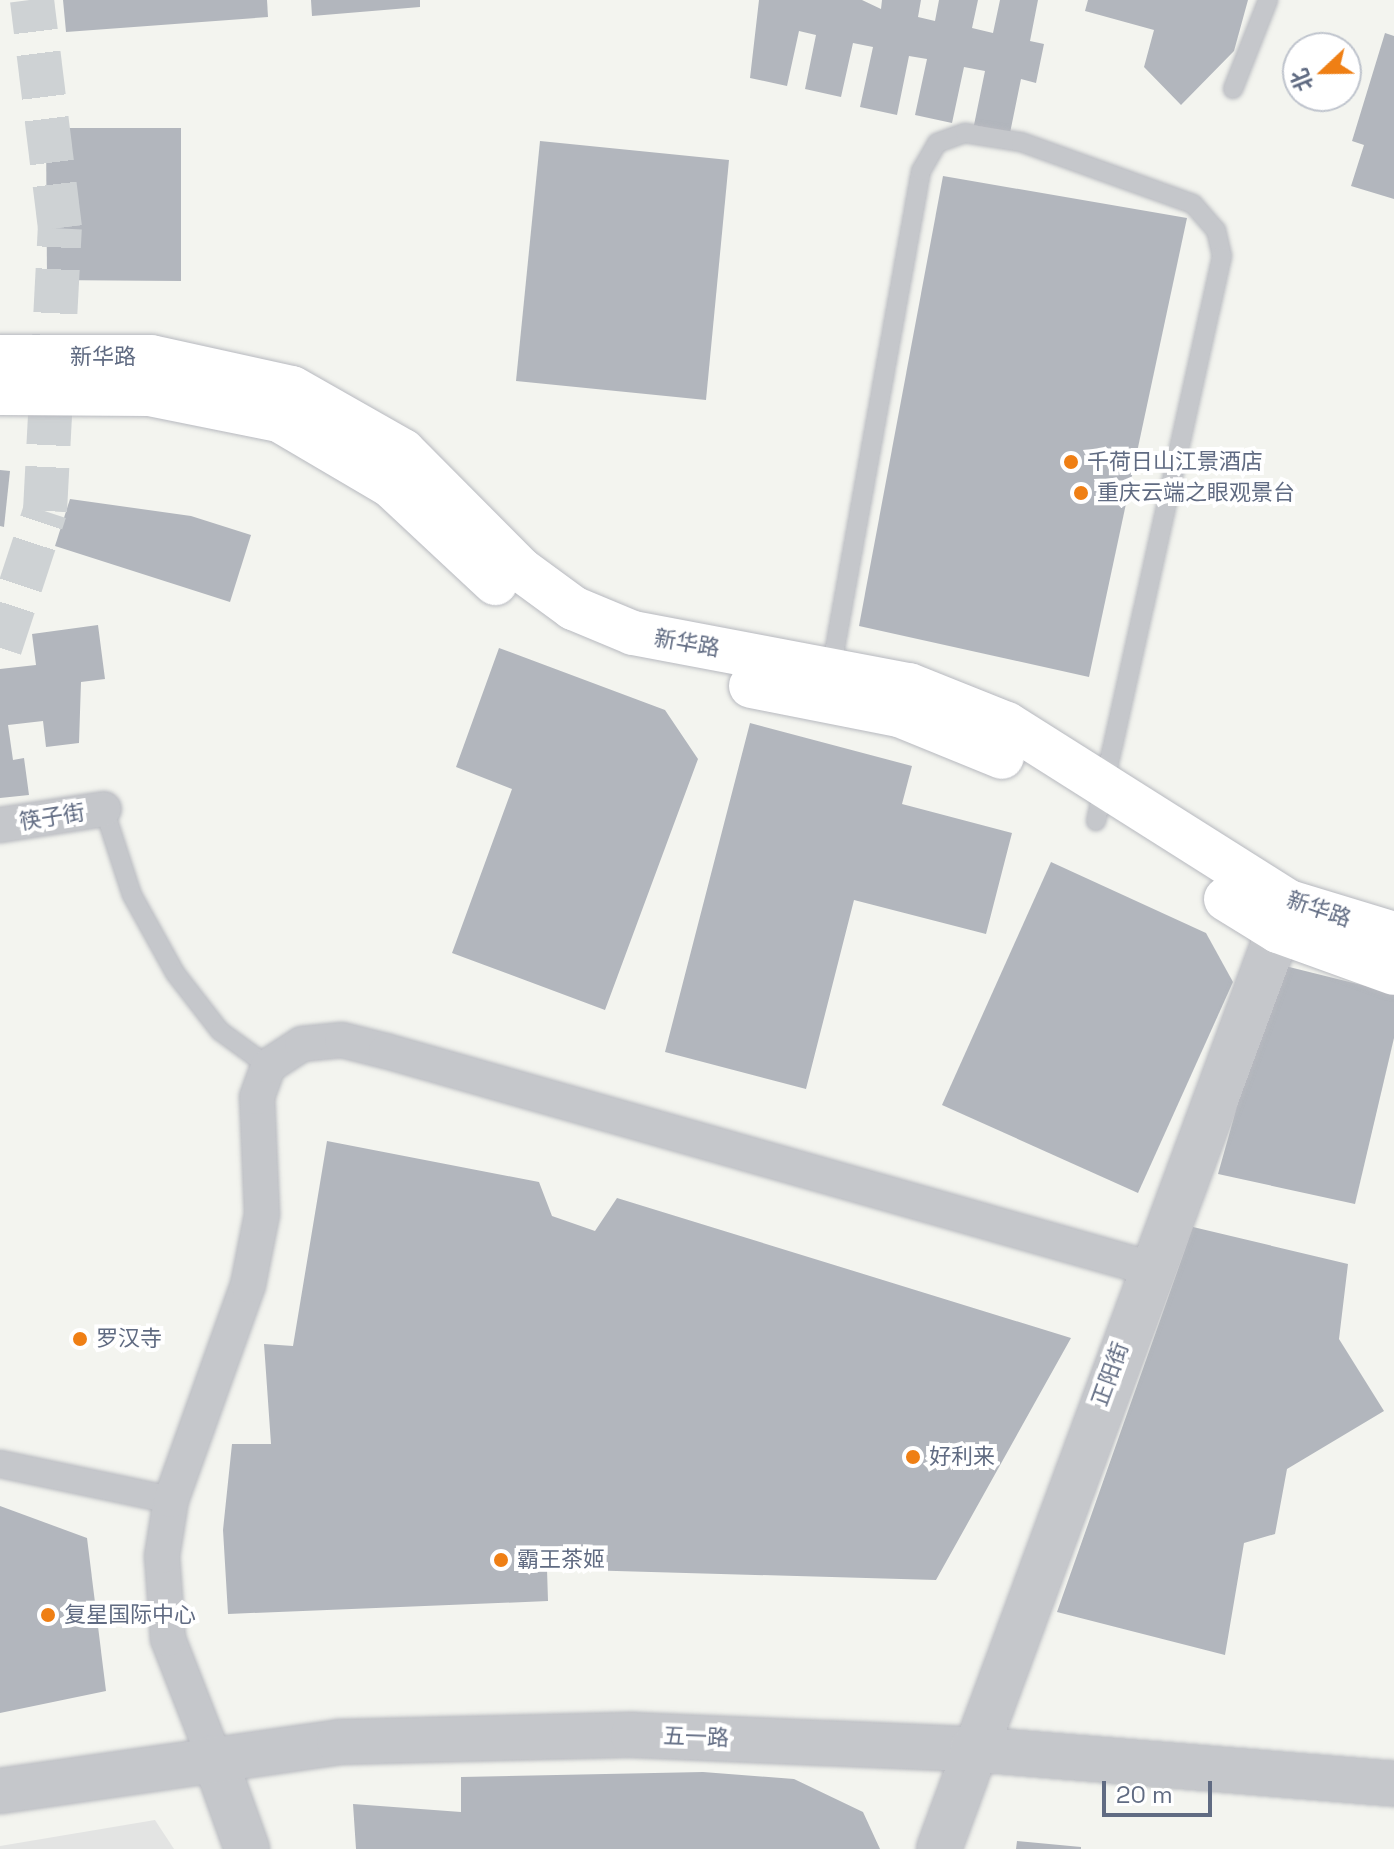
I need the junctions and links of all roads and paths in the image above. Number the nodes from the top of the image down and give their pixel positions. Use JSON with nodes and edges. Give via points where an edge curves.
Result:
{"nodes":[{"id":1,"x":1268,"y":0,"type":"edge"},
{"id":2,"x":1233,"y":89,"type":"dead end"},
{"id":3,"x":0,"y":357,"type":"edge"},
{"id":4,"x":0,"y":393,"type":"edge"},
{"id":5,"x":831,"y":670,"type":"junction"},
{"id":6,"x":1100,"y":806,"type":"junction"},
{"id":7,"x":104,"y":809,"type":"joint"},
{"id":8,"x":0,"y":825,"type":"edge"},
{"id":9,"x":1284,"y":917,"type":"junction"},
{"id":10,"x":1394,"y":934,"type":"edge"},
{"id":11,"x":1394,"y":973,"type":"edge"},
{"id":12,"x":268,"y":1066,"type":"junction"},
{"id":13,"x":1149,"y":1268,"type":"junction"},
{"id":14,"x":0,"y":1464,"type":"edge"},
{"id":15,"x":171,"y":1500,"type":"junction"},
{"id":16,"x":972,"y":1749,"type":"junction"},
{"id":17,"x":214,"y":1757,"type":"junction"},
{"id":18,"x":1394,"y":1784,"type":"edge"},
{"id":19,"x":0,"y":1791,"type":"edge"},
{"id":20,"x":247,"y":1849,"type":"edge"},
{"id":21,"x":939,"y":1849,"type":"edge"}],
"edges":[{"from":1,"to":2,"type":"lane"},
{"from":3,"to":5,"type":"main road","name":"新华路","via":[[151,357],[292,388],[403,451],[520,569],[573,608],[633,633]]},
{"from":4,"to":6,"type":"main road","name":"新华路","via":[[149,394],[279,420],[390,485],[555,630],[627,661],[899,715],[991,750]]},
{"from":5,"to":6,"type":"main road","name":"新华路","via":[[909,685],[1007,724]]},
{"from":5,"to":6,"type":"lane","via":[[921,171],[937,143],[965,133],[1021,142],[1193,204],[1216,230],[1222,256]]},
{"from":6,"to":9,"type":"main road","name":"新华路"},
{"from":7,"to":8,"type":"street","name":"筷子街"},
{"from":7,"to":12,"type":"lane","via":[[132,895],[175,973],[220,1031]]},
{"from":9,"to":10,"type":"main road","name":"新华路"},
{"from":9,"to":11,"type":"main road","name":"新华路"},
{"from":9,"to":13,"type":"street","name":"正阳街"},
{"from":12,"to":13,"type":"street","via":[[302,1044],[342,1040]]},
{"from":12,"to":15,"type":"street","via":[[257,1097],[262,1214],[248,1285]]},
{"from":13,"to":16,"type":"street","name":"正阳街"},
{"from":14,"to":15,"type":"street"},
{"from":15,"to":17,"type":"street","via":[[162,1556],[168,1639]]},
{"from":16,"to":17,"type":"street","name":"五一路","via":[[633,1735],[339,1742]]},
{"from":16,"to":18,"type":"street","name":"五一路"},
{"from":16,"to":21,"type":"street","name":"正阳街"},
{"from":17,"to":19,"type":"street","name":"五一路"},
{"from":17,"to":20,"type":"street"}]}
